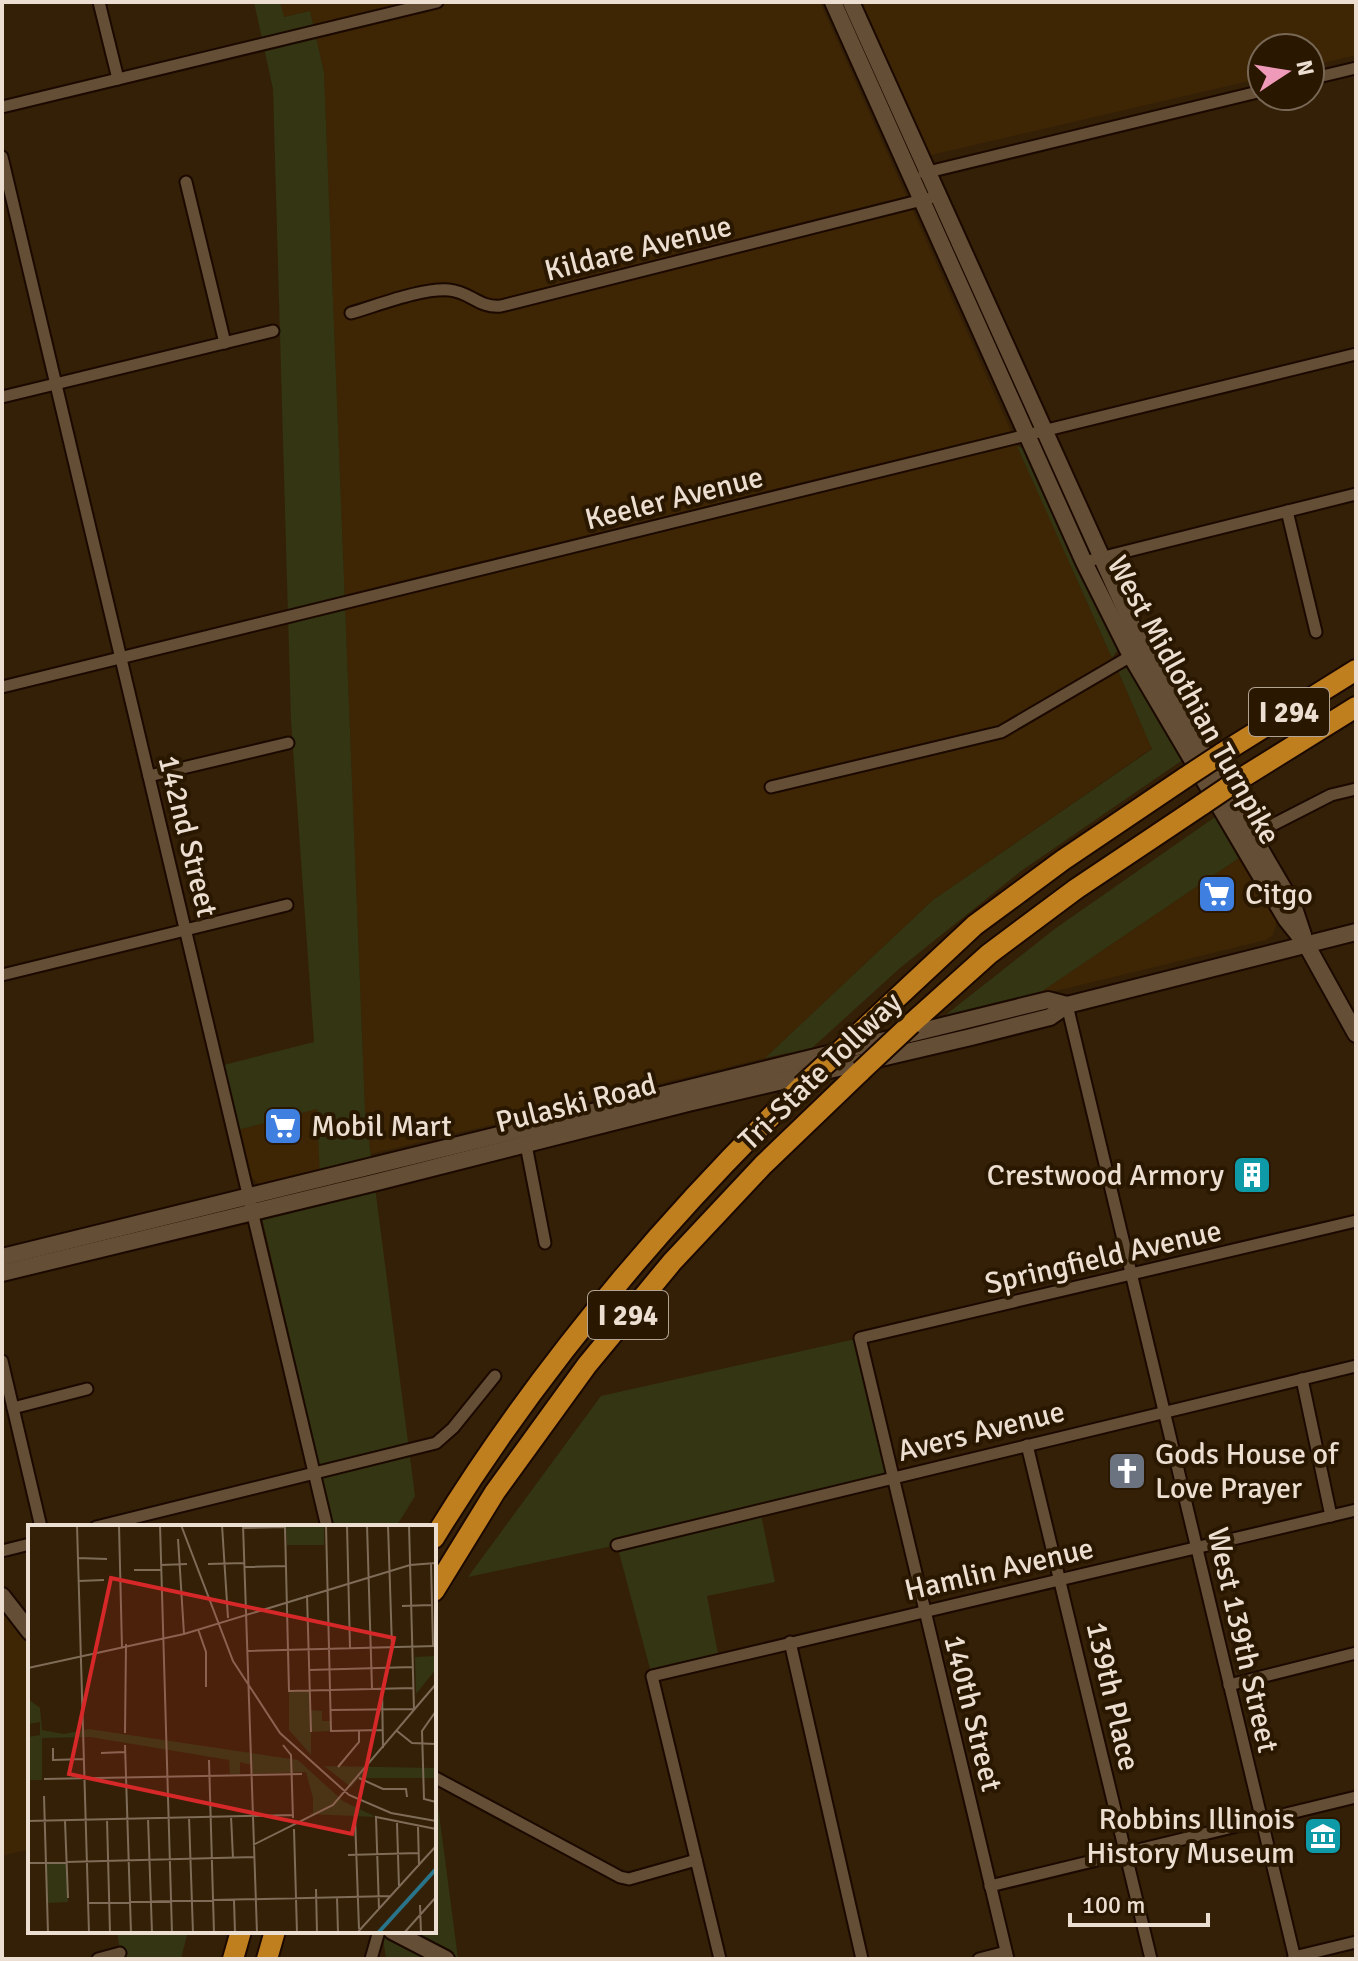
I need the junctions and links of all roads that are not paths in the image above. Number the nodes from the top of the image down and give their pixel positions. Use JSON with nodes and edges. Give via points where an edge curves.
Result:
{"nodes":[{"id":1,"x":99,"y":2,"type":"edge"},
{"id":2,"x":437,"y":2,"type":"edge"},
{"id":3,"x":833,"y":2,"type":"edge"},
{"id":4,"x":851,"y":2,"type":"edge"},
{"id":5,"x":1356,"y":68,"type":"edge"},
{"id":6,"x":1326,"y":75,"type":"edge"},
{"id":7,"x":118,"y":79,"type":"junction"},
{"id":8,"x":1246,"y":95,"type":"edge"},
{"id":9,"x":2,"y":107,"type":"edge"},
{"id":10,"x":2,"y":157,"type":"edge"},
{"id":11,"x":920,"y":174,"type":"junction"},
{"id":12,"x":186,"y":182,"type":"dead end"},
{"id":13,"x":930,"y":198,"type":"junction"},
{"id":14,"x":351,"y":313,"type":"dead end"},
{"id":15,"x":273,"y":331,"type":"dead end"},
{"id":16,"x":225,"y":343,"type":"junction"},
{"id":17,"x":1356,"y":354,"type":"edge"},
{"id":18,"x":57,"y":384,"type":"junction"},
{"id":19,"x":2,"y":397,"type":"edge"},
{"id":20,"x":1037,"y":434,"type":"junction"},
{"id":21,"x":1356,"y":494,"type":"edge"},
{"id":22,"x":1287,"y":511,"type":"junction"},
{"id":23,"x":1093,"y":560,"type":"junction"},
{"id":24,"x":1316,"y":632,"type":"dead end"},
{"id":25,"x":1137,"y":652,"type":"junction"},
{"id":26,"x":122,"y":658,"type":"junction"},
{"id":27,"x":1356,"y":670,"type":"edge"},
{"id":28,"x":2,"y":687,"type":"edge"},
{"id":29,"x":1356,"y":707,"type":"edge"},
{"id":30,"x":288,"y":743,"type":"dead end"},
{"id":31,"x":149,"y":776,"type":"junction"},
{"id":32,"x":771,"y":787,"type":"dead end"},
{"id":33,"x":1356,"y":789,"type":"edge"},
{"id":34,"x":1253,"y":835,"type":"junction"},
{"id":35,"x":287,"y":905,"type":"dead end"},
{"id":36,"x":186,"y":930,"type":"junction"},
{"id":37,"x":1356,"y":932,"type":"edge"},
{"id":38,"x":1306,"y":944,"type":"junction"},
{"id":39,"x":2,"y":975,"type":"edge"},
{"id":40,"x":1067,"y":1005,"type":"junction"},
{"id":41,"x":1356,"y":1034,"type":"edge"},
{"id":42,"x":526,"y":1145,"type":"junction"},
{"id":43,"x":251,"y":1203,"type":"junction"},
{"id":44,"x":1356,"y":1221,"type":"edge"},
{"id":45,"x":545,"y":1243,"type":"dead end"},
{"id":46,"x":2,"y":1257,"type":"edge"},
{"id":47,"x":2,"y":1273,"type":"edge"},
{"id":48,"x":1132,"y":1275,"type":"junction"},
{"id":49,"x":860,"y":1338,"type":"joint"},
{"id":50,"x":2,"y":1361,"type":"edge"},
{"id":51,"x":1356,"y":1366,"type":"edge"},
{"id":52,"x":495,"y":1376,"type":"dead end"},
{"id":53,"x":1302,"y":1379,"type":"junction"},
{"id":54,"x":87,"y":1389,"type":"dead end"},
{"id":55,"x":13,"y":1408,"type":"junction"},
{"id":56,"x":1164,"y":1411,"type":"junction"},
{"id":57,"x":1027,"y":1445,"type":"junction"},
{"id":58,"x":315,"y":1474,"type":"junction"},
{"id":59,"x":893,"y":1477,"type":"junction"},
{"id":60,"x":1356,"y":1510,"type":"edge"},
{"id":61,"x":1331,"y":1516,"type":"junction"},
{"id":62,"x":41,"y":1525,"type":"edge"},
{"id":63,"x":104,"y":1525,"type":"edge"},
{"id":64,"x":327,"y":1525,"type":"edge"},
{"id":65,"x":436,"y":1535,"type":"edge"},
{"id":66,"x":28,"y":1544,"type":"edge"},
{"id":67,"x":617,"y":1545,"type":"dead end"},
{"id":68,"x":1197,"y":1548,"type":"junction"},
{"id":69,"x":2,"y":1551,"type":"edge"},
{"id":70,"x":1061,"y":1579,"type":"junction"},
{"id":71,"x":436,"y":1588,"type":"edge"},
{"id":72,"x":2,"y":1596,"type":"edge"},
{"id":73,"x":924,"y":1611,"type":"junction"},
{"id":74,"x":28,"y":1629,"type":"edge"},
{"id":75,"x":790,"y":1642,"type":"junction"},
{"id":76,"x":1356,"y":1653,"type":"edge"},
{"id":77,"x":1229,"y":1685,"type":"junction"},
{"id":78,"x":436,"y":1778,"type":"edge"},
{"id":79,"x":1356,"y":1797,"type":"edge"},
{"id":80,"x":1262,"y":1820,"type":"junction"},
{"id":81,"x":1126,"y":1853,"type":"junction"},
{"id":82,"x":696,"y":1860,"type":"junction"},
{"id":83,"x":990,"y":1886,"type":"junction"},
{"id":84,"x":240,"y":1933,"type":"edge"},
{"id":85,"x":274,"y":1933,"type":"edge"},
{"id":86,"x":378,"y":1933,"type":"edge"},
{"id":87,"x":396,"y":1933,"type":"edge"},
{"id":88,"x":1356,"y":1942,"type":"edge"},
{"id":89,"x":120,"y":1953,"type":"dead end"},
{"id":90,"x":1007,"y":1956,"type":"edge"},
{"id":91,"x":1294,"y":1958,"type":"edge"},
{"id":92,"x":98,"y":1959,"type":"edge"},
{"id":93,"x":233,"y":1959,"type":"edge"},
{"id":94,"x":267,"y":1959,"type":"edge"},
{"id":95,"x":371,"y":1959,"type":"edge"},
{"id":96,"x":446,"y":1959,"type":"edge"},
{"id":97,"x":720,"y":1959,"type":"edge"},
{"id":98,"x":862,"y":1959,"type":"edge"},
{"id":99,"x":979,"y":1959,"type":"edge"},
{"id":100,"x":1151,"y":1959,"type":"edge"}],
"edges":[{"from":1,"to":7,"type":"street"},
{"from":2,"to":7,"type":"street"},
{"from":3,"to":11,"type":"main road","name":"West Midlothian Turnpike"},
{"from":4,"to":11,"type":"main road","name":"West Midlothian Turnpike"},
{"from":5,"to":6,"type":"street"},
{"from":7,"to":9,"type":"street"},
{"from":8,"to":11,"type":"street"},
{"from":10,"to":18,"type":"street","name":"142nd Street"},
{"from":11,"to":13,"type":"main road","name":"West Midlothian Turnpike"},
{"from":12,"to":16,"type":"street"},
{"from":13,"to":14,"type":"street","name":"Kildare Avenue","via":[[501,306],[487,307],[448,290]]},
{"from":13,"to":20,"type":"main road","name":"West Midlothian Turnpike"},
{"from":15,"to":16,"type":"street"},
{"from":16,"to":18,"type":"street"},
{"from":17,"to":20,"type":"street","name":"Keeler Avenue"},
{"from":18,"to":19,"type":"street"},
{"from":18,"to":26,"type":"street","name":"142nd Street"},
{"from":20,"to":23,"type":"main road","name":"West Midlothian Turnpike"},
{"from":20,"to":26,"type":"street","name":"Keeler Avenue"},
{"from":21,"to":22,"type":"street"},
{"from":22,"to":23,"type":"street"},
{"from":22,"to":24,"type":"street"},
{"from":23,"to":25,"type":"main road","name":"West Midlothian Turnpike"},
{"from":25,"to":32,"type":"street","via":[[1001,732]]},
{"from":25,"to":34,"type":"main road","name":"West Midlothian Turnpike"},
{"from":25,"to":38,"type":"main road","name":"West Midlothian Turnpike","via":[[1286,919]]},
{"from":26,"to":28,"type":"street","name":"Keeler Avenue"},
{"from":26,"to":31,"type":"street","name":"142nd Street"},
{"from":27,"to":65,"type":"highway","name":"Tri-State Tollway","number":"I 294","bridge":true,"via":[[1186,777],[975,925],[802,1086],[657,1235],[571,1339]]},
{"from":29,"to":71,"type":"highway","name":"Tri-State Tollway","number":"I 294","bridge":true,"via":[[1076,889],[989,954],[861,1071],[763,1165],[616,1330],[495,1492]]},
{"from":30,"to":31,"type":"street"},
{"from":31,"to":36,"type":"street","name":"142nd Street"},
{"from":33,"to":34,"type":"street","via":[[1331,795]]},
{"from":34,"to":38,"type":"main road","name":"West Midlothian Turnpike","via":[[1293,905]]},
{"from":35,"to":36,"type":"street"},
{"from":36,"to":39,"type":"street"},
{"from":36,"to":43,"type":"street","name":"142nd Street"},
{"from":37,"to":38,"type":"main road","name":"Pulaski Road"},
{"from":38,"to":40,"type":"main road","name":"Pulaski Road"},
{"from":38,"to":41,"type":"main road"},
{"from":40,"to":42,"type":"main road","name":"Pulaski Road","via":[[1050,1017]]},
{"from":40,"to":43,"type":"main road","name":"Pulaski Road","via":[[1048,1000]]},
{"from":40,"to":48,"type":"street","name":"West 139th Street"},
{"from":42,"to":43,"type":"main road","name":"Pulaski Road"},
{"from":42,"to":45,"type":"street"},
{"from":43,"to":46,"type":"main road","name":"Pulaski Road"},
{"from":43,"to":47,"type":"main road","name":"Pulaski Road"},
{"from":43,"to":58,"type":"street","name":"142nd Street"},
{"from":44,"to":48,"type":"street","name":"Springfield Avenue"},
{"from":48,"to":49,"type":"street","name":"Springfield Avenue"},
{"from":48,"to":56,"type":"street","name":"West 139th Street"},
{"from":49,"to":59,"type":"street","name":"140th Street"},
{"from":50,"to":55,"type":"street"},
{"from":51,"to":53,"type":"street","name":"Avers Avenue"},
{"from":52,"to":58,"type":"street","via":[[436,1443]]},
{"from":53,"to":56,"type":"street","name":"Avers Avenue"},
{"from":53,"to":61,"type":"street"},
{"from":54,"to":55,"type":"street"},
{"from":55,"to":62,"type":"street"},
{"from":56,"to":57,"type":"street","name":"Avers Avenue"},
{"from":56,"to":68,"type":"street","name":"West 139th Street"},
{"from":57,"to":59,"type":"street","name":"Avers Avenue"},
{"from":57,"to":70,"type":"street","name":"139th Place"},
{"from":58,"to":63,"type":"street"},
{"from":58,"to":64,"type":"street","name":"142nd Street"},
{"from":59,"to":67,"type":"street","name":"Avers Avenue"},
{"from":59,"to":73,"type":"street","name":"140th Street"},
{"from":60,"to":61,"type":"street","name":"Hamlin Avenue"},
{"from":61,"to":68,"type":"street","name":"Hamlin Avenue"},
{"from":66,"to":69,"type":"street"},
{"from":68,"to":70,"type":"street","name":"Hamlin Avenue"},
{"from":68,"to":77,"type":"street","name":"West 139th Street"},
{"from":70,"to":73,"type":"street","name":"Hamlin Avenue"},
{"from":70,"to":81,"type":"street","name":"139th Place"},
{"from":72,"to":74,"type":"main road"},
{"from":73,"to":75,"type":"street","name":"Hamlin Avenue"},
{"from":73,"to":83,"type":"street","name":"140th Street"},
{"from":75,"to":82,"type":"street","name":"Hamlin Avenue","via":[[652,1676]]},
{"from":75,"to":98,"type":"street"},
{"from":76,"to":77,"type":"street"},
{"from":77,"to":80,"type":"street","name":"West 139th Street"},
{"from":78,"to":82,"type":"street","via":[[620,1877]]},
{"from":79,"to":80,"type":"street"},
{"from":80,"to":81,"type":"street"},
{"from":80,"to":91,"type":"street","name":"West 139th Street"},
{"from":81,"to":83,"type":"street"},
{"from":81,"to":100,"type":"street","name":"139th Place"},
{"from":82,"to":97,"type":"street"},
{"from":83,"to":90,"type":"street","name":"140th Street"},
{"from":84,"to":93,"type":"highway"},
{"from":85,"to":94,"type":"highway"},
{"from":86,"to":95,"type":"street"},
{"from":87,"to":96,"type":"main road"},
{"from":88,"to":91,"type":"street"},
{"from":89,"to":92,"type":"street"},
{"from":90,"to":99,"type":"street"}]}
